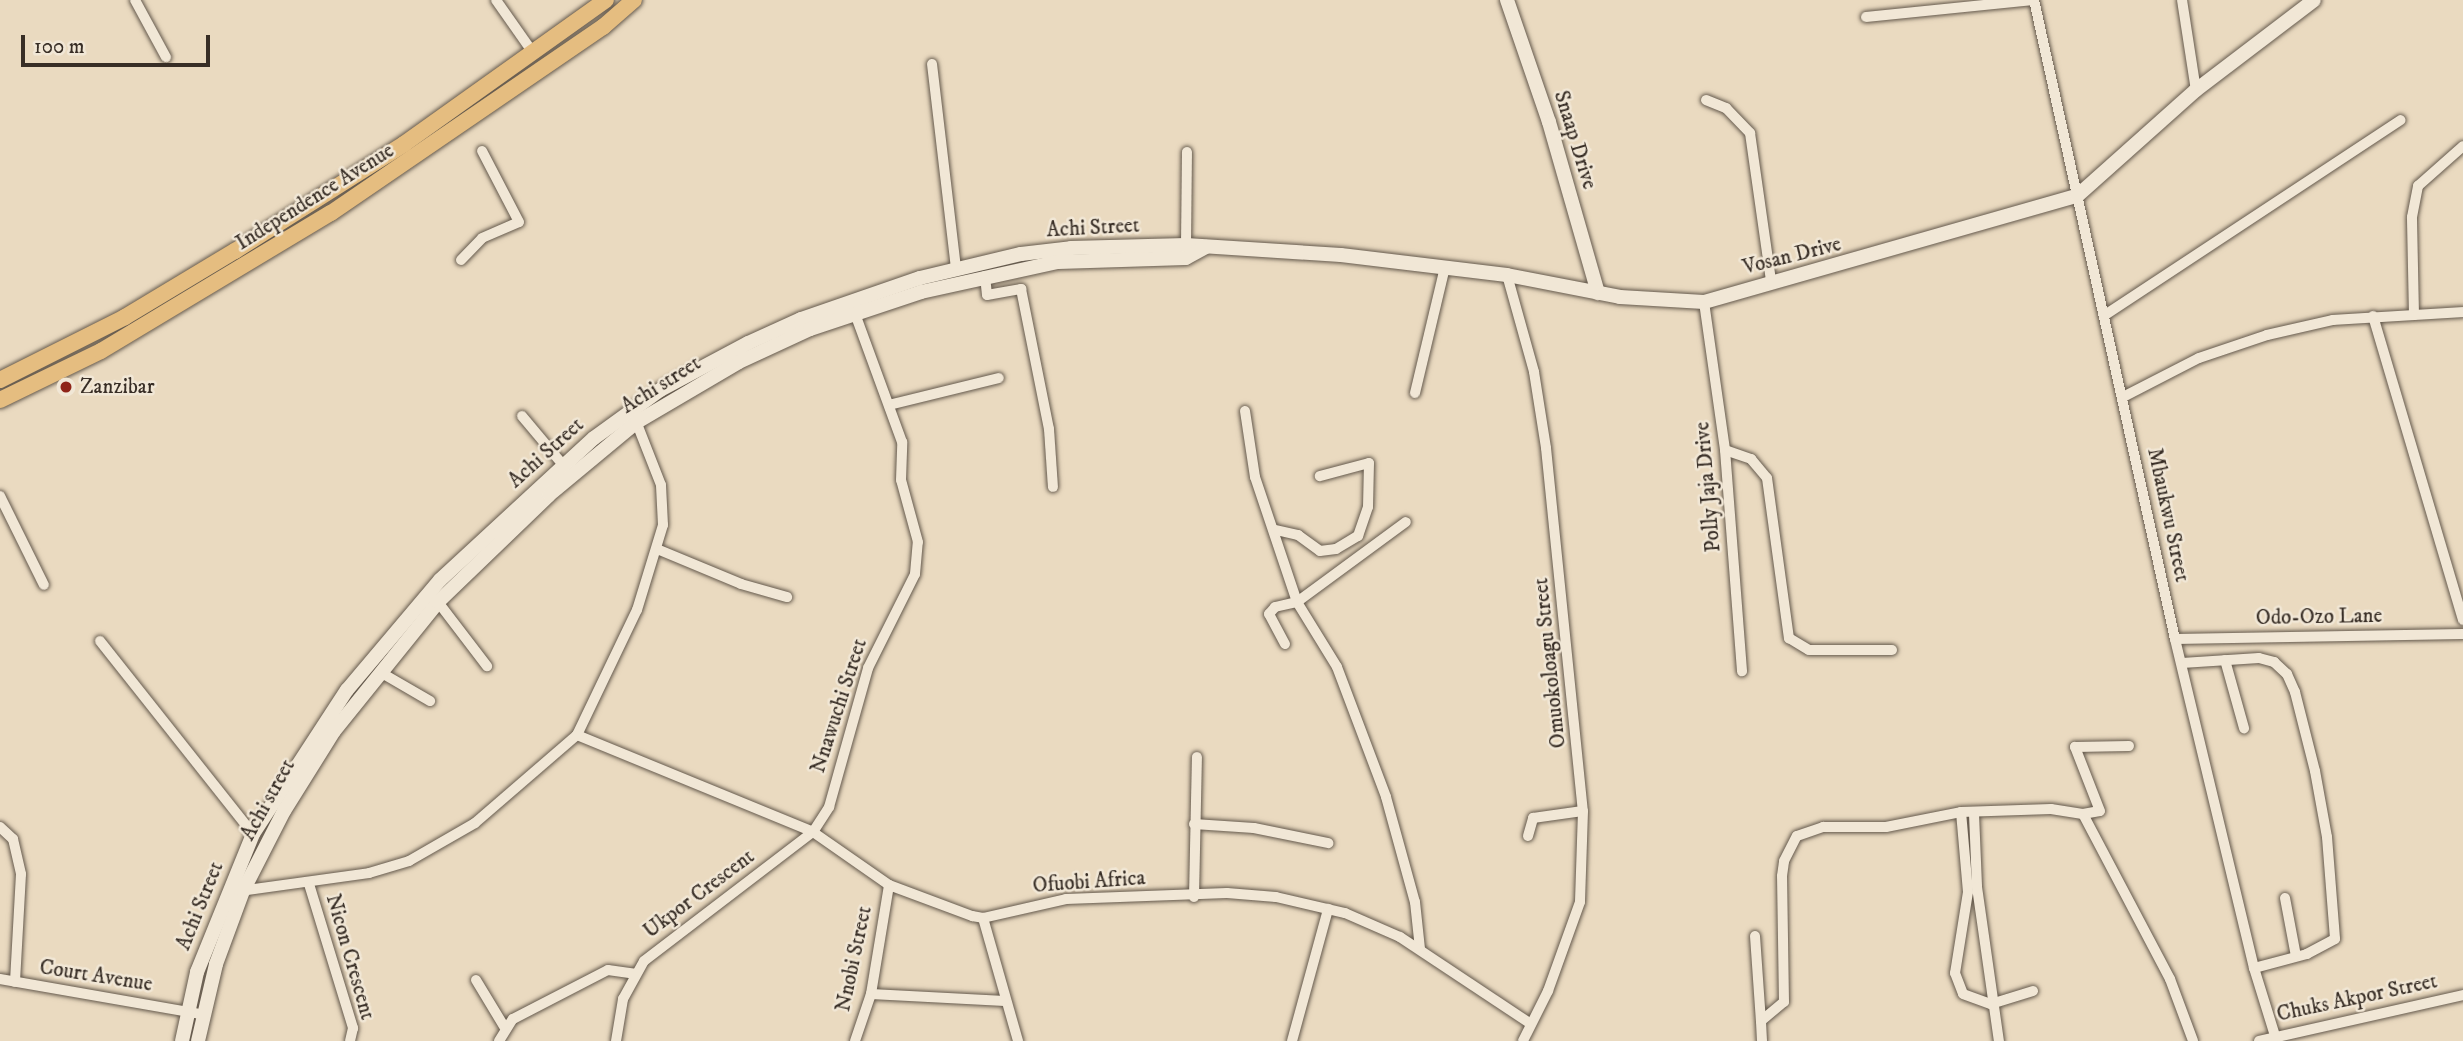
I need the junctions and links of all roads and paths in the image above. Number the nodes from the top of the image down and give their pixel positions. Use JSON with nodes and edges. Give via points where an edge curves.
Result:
{"nodes":[{"id":1,"x":135,"y":0,"type":"edge"},
{"id":2,"x":496,"y":0,"type":"edge"},
{"id":3,"x":606,"y":0,"type":"edge"},
{"id":4,"x":635,"y":0,"type":"edge"},
{"id":5,"x":1507,"y":0,"type":"edge"},
{"id":6,"x":2034,"y":0,"type":"edge"},
{"id":7,"x":2182,"y":0,"type":"edge"},
{"id":8,"x":2312,"y":1,"type":"edge"},
{"id":9,"x":592,"y":11,"type":"junction"},
{"id":10,"x":1866,"y":17,"type":"dead end"},
{"id":11,"x":603,"y":27,"type":"junction"},
{"id":12,"x":534,"y":54,"type":"junction"},
{"id":13,"x":166,"y":57,"type":"dead end"},
{"id":14,"x":932,"y":64,"type":"dead end"},
{"id":15,"x":2196,"y":90,"type":"junction"},
{"id":16,"x":1706,"y":100,"type":"dead end"},
{"id":17,"x":2401,"y":120,"type":"dead end"},
{"id":18,"x":404,"y":144,"type":"junction"},
{"id":19,"x":2463,"y":146,"type":"edge"},
{"id":20,"x":482,"y":151,"type":"dead end"},
{"id":21,"x":1187,"y":152,"type":"dead end"},
{"id":22,"x":413,"y":159,"type":"junction"},
{"id":23,"x":2077,"y":196,"type":"junction"},
{"id":24,"x":1186,"y":245,"type":"junction"},
{"id":25,"x":1206,"y":247,"type":"junction"},
{"id":26,"x":461,"y":260,"type":"dead end"},
{"id":27,"x":1445,"y":267,"type":"junction"},
{"id":28,"x":956,"y":268,"type":"junction"},
{"id":29,"x":1507,"y":275,"type":"junction"},
{"id":30,"x":985,"y":276,"type":"junction"},
{"id":31,"x":1771,"y":281,"type":"junction"},
{"id":32,"x":1598,"y":293,"type":"junction"},
{"id":33,"x":1704,"y":302,"type":"junction"},
{"id":34,"x":853,"y":307,"type":"junction"},
{"id":35,"x":2463,"y":312,"type":"edge"},
{"id":36,"x":2105,"y":315,"type":"junction"},
{"id":37,"x":2414,"y":315,"type":"junction"},
{"id":38,"x":2373,"y":316,"type":"junction"},
{"id":39,"x":999,"y":378,"type":"dead end"},
{"id":40,"x":0,"y":380,"type":"edge"},
{"id":41,"x":1415,"y":393,"type":"dead end"},
{"id":42,"x":2123,"y":397,"type":"junction"},
{"id":43,"x":0,"y":400,"type":"edge"},
{"id":44,"x":889,"y":405,"type":"junction"},
{"id":45,"x":1245,"y":411,"type":"dead end"},
{"id":46,"x":522,"y":416,"type":"dead end"},
{"id":47,"x":634,"y":416,"type":"junction"},
{"id":48,"x":1725,"y":450,"type":"junction"},
{"id":49,"x":564,"y":466,"type":"junction"},
{"id":50,"x":1320,"y":476,"type":"dead end"},
{"id":51,"x":1053,"y":487,"type":"dead end"},
{"id":52,"x":0,"y":496,"type":"edge"},
{"id":53,"x":1406,"y":522,"type":"dead end"},
{"id":54,"x":1276,"y":530,"type":"junction"},
{"id":55,"x":657,"y":549,"type":"junction"},
{"id":56,"x":44,"y":585,"type":"dead end"},
{"id":57,"x":787,"y":597,"type":"dead end"},
{"id":58,"x":438,"y":602,"type":"junction"},
{"id":59,"x":1297,"y":602,"type":"junction"},
{"id":60,"x":2463,"y":620,"type":"edge"},
{"id":61,"x":2463,"y":635,"type":"edge"},
{"id":62,"x":2175,"y":639,"type":"junction"},
{"id":63,"x":100,"y":641,"type":"dead end"},
{"id":64,"x":1285,"y":644,"type":"dead end"},
{"id":65,"x":1892,"y":650,"type":"dead end"},
{"id":66,"x":2225,"y":660,"type":"junction"},
{"id":67,"x":2182,"y":663,"type":"junction"},
{"id":68,"x":487,"y":666,"type":"dead end"},
{"id":69,"x":1742,"y":671,"type":"dead end"},
{"id":70,"x":380,"y":672,"type":"junction"},
{"id":71,"x":430,"y":701,"type":"dead end"},
{"id":72,"x":2244,"y":728,"type":"dead end"},
{"id":73,"x":576,"y":735,"type":"junction"},
{"id":74,"x":2129,"y":746,"type":"dead end"},
{"id":75,"x":1197,"y":757,"type":"dead end"},
{"id":76,"x":1583,"y":811,"type":"junction"},
{"id":77,"x":1961,"y":812,"type":"junction"},
{"id":78,"x":1974,"y":814,"type":"junction"},
{"id":79,"x":2083,"y":814,"type":"junction"},
{"id":80,"x":1194,"y":824,"type":"junction"},
{"id":81,"x":0,"y":827,"type":"edge"},
{"id":82,"x":813,"y":832,"type":"junction"},
{"id":83,"x":253,"y":834,"type":"junction"},
{"id":84,"x":1528,"y":836,"type":"dead end"},
{"id":85,"x":1328,"y":843,"type":"dead end"},
{"id":86,"x":309,"y":884,"type":"junction"},
{"id":87,"x":889,"y":885,"type":"junction"},
{"id":88,"x":227,"y":891,"type":"junction"},
{"id":89,"x":243,"y":891,"type":"junction"},
{"id":90,"x":1194,"y":897,"type":"junction"},
{"id":91,"x":2285,"y":898,"type":"dead end"},
{"id":92,"x":1328,"y":909,"type":"junction"},
{"id":93,"x":983,"y":918,"type":"junction"},
{"id":94,"x":1755,"y":936,"type":"dead end"},
{"id":95,"x":1420,"y":948,"type":"junction"},
{"id":96,"x":2296,"y":956,"type":"junction"},
{"id":97,"x":2254,"y":968,"type":"junction"},
{"id":98,"x":635,"y":974,"type":"junction"},
{"id":99,"x":0,"y":979,"type":"edge"},
{"id":100,"x":476,"y":980,"type":"dead end"},
{"id":101,"x":15,"y":982,"type":"junction"},
{"id":102,"x":2033,"y":991,"type":"dead end"},
{"id":103,"x":871,"y":994,"type":"junction"},
{"id":104,"x":2463,"y":995,"type":"edge"},
{"id":105,"x":1005,"y":1001,"type":"junction"},
{"id":106,"x":1991,"y":1004,"type":"junction"},
{"id":107,"x":187,"y":1010,"type":"junction"},
{"id":108,"x":201,"y":1014,"type":"junction"},
{"id":109,"x":1761,"y":1021,"type":"junction"},
{"id":110,"x":1531,"y":1024,"type":"junction"},
{"id":111,"x":505,"y":1028,"type":"junction"},
{"id":112,"x":2275,"y":1035,"type":"junction"},
{"id":113,"x":182,"y":1041,"type":"edge"},
{"id":114,"x":198,"y":1041,"type":"edge"},
{"id":115,"x":349,"y":1041,"type":"edge"},
{"id":116,"x":499,"y":1041,"type":"edge"},
{"id":117,"x":616,"y":1041,"type":"edge"},
{"id":118,"x":855,"y":1041,"type":"edge"},
{"id":119,"x":1018,"y":1041,"type":"edge"},
{"id":120,"x":1292,"y":1041,"type":"edge"},
{"id":121,"x":1523,"y":1041,"type":"edge"},
{"id":122,"x":1762,"y":1041,"type":"edge"},
{"id":123,"x":1999,"y":1041,"type":"edge"},
{"id":124,"x":2193,"y":1041,"type":"edge"},
{"id":125,"x":2259,"y":1041,"type":"edge"}],
"edges":[{"from":1,"to":13,"type":"street"},
{"from":2,"to":12,"type":"street"},
{"from":3,"to":9,"type":"main road","name":"Independence Avenue"},
{"from":4,"to":11,"type":"main road","name":"Independence Avenue"},
{"from":5,"to":32,"type":"street","name":"Snaap Drive","via":[[1549,122]]},
{"from":6,"to":10,"type":"street"},
{"from":6,"to":23,"type":"street","name":"Mbaukwu Street"},
{"from":7,"to":15,"type":"street"},
{"from":8,"to":15,"type":"street","name":"Vosan Drive"},
{"from":9,"to":11,"type":"street"},
{"from":9,"to":12,"type":"main road","name":"Independence Avenue"},
{"from":11,"to":22,"type":"main road","name":"Independence Avenue"},
{"from":12,"to":18,"type":"main road","name":"Independence Avenue"},
{"from":14,"to":28,"type":"street"},
{"from":15,"to":23,"type":"street","name":"Vosan Drive"},
{"from":16,"to":31,"type":"street","via":[[1726,108],[1750,133]]},
{"from":17,"to":36,"type":"street"},
{"from":18,"to":22,"type":"street"},
{"from":18,"to":40,"type":"main road","name":"Independence Avenue","via":[[125,317]]},
{"from":19,"to":37,"type":"street","via":[[2418,186],[2412,217]]},
{"from":20,"to":26,"type":"street","via":[[519,222],[482,237]]},
{"from":21,"to":24,"type":"street"},
{"from":22,"to":43,"type":"main road","name":"Independence Avenue","via":[[101,351]]},
{"from":23,"to":31,"type":"street","name":"Vosan Drive","via":[[1826,270]]},
{"from":23,"to":36,"type":"street","name":"Mbaukwu Street"},
{"from":24,"to":25,"type":"street","name":"Achi Street"},
{"from":24,"to":28,"type":"street","name":"Achi Street","via":[[1055,249]]},
{"from":25,"to":27,"type":"street","name":"Vosan Drive"},
{"from":25,"to":30,"type":"street","name":"Achi street","via":[[1186,258],[1058,262]]},
{"from":27,"to":29,"type":"street","name":"Vosan Drive"},
{"from":27,"to":41,"type":"street"},
{"from":28,"to":34,"type":"street","name":"Achi Street"},
{"from":29,"to":32,"type":"street","name":"Vosan Drive"},
{"from":29,"to":76,"type":"street","name":"Omuokoloagu Street","via":[[1534,372],[1546,448]]},
{"from":30,"to":34,"type":"street","name":"Achi street"},
{"from":30,"to":51,"type":"street","via":[[987,295],[1021,289],[1049,429]]},
{"from":31,"to":33,"type":"street","name":"Vosan Drive"},
{"from":32,"to":33,"type":"street","name":"Vosan Drive"},
{"from":33,"to":48,"type":"street","name":"Polly Jaja Drive"},
{"from":34,"to":44,"type":"street","name":"Nnawuchi Street"},
{"from":34,"to":47,"type":"street","name":"Achi Street","via":[[748,343]]},
{"from":35,"to":37,"type":"street"},
{"from":36,"to":42,"type":"street","name":"Mbaukwu Street"},
{"from":37,"to":38,"type":"street"},
{"from":38,"to":42,"type":"street","via":[[2249,340],[2199,358]]},
{"from":38,"to":60,"type":"street"},
{"from":39,"to":44,"type":"street"},
{"from":42,"to":62,"type":"street","name":"Mbaukwu Street"},
{"from":44,"to":82,"type":"street","name":"Nnawuchi Street","via":[[902,442],[900,470],[907,514],[918,542],[917,564],[868,668],[829,807]]},
{"from":45,"to":54,"type":"street","via":[[1255,477]]},
{"from":46,"to":49,"type":"street"},
{"from":47,"to":49,"type":"street","name":"Achi Street"},
{"from":47,"to":55,"type":"street","via":[[653,457],[663,501]]},
{"from":47,"to":58,"type":"street","name":"Achi street"},
{"from":48,"to":65,"type":"street","via":[[1751,459],[1767,478],[1789,639],[1809,650]]},
{"from":48,"to":69,"type":"street","name":"Polly Jaja Drive"},
{"from":49,"to":83,"type":"street","name":"Achi Street","via":[[469,551],[410,614],[313,736]]},
{"from":50,"to":54,"type":"street","via":[[1369,463],[1368,506],[1357,536],[1336,549],[1320,551],[1298,535]]},
{"from":52,"to":56,"type":"street"},
{"from":53,"to":59,"type":"street"},
{"from":54,"to":59,"type":"street"},
{"from":55,"to":57,"type":"street","via":[[741,584]]},
{"from":55,"to":73,"type":"street","via":[[636,610]]},
{"from":58,"to":68,"type":"street"},
{"from":58,"to":70,"type":"street","name":"Achi street"},
{"from":59,"to":64,"type":"street","via":[[1275,607],[1269,614]]},
{"from":59,"to":95,"type":"street","via":[[1337,667],[1386,797],[1415,902]]},
{"from":61,"to":62,"type":"street","name":"Odo-Ozo Lane"},
{"from":62,"to":67,"type":"street","name":"Mbaukwu Street"},
{"from":63,"to":83,"type":"street"},
{"from":66,"to":67,"type":"street"},
{"from":66,"to":72,"type":"street"},
{"from":66,"to":96,"type":"street","via":[[2259,658],[2287,674],[2315,771],[2337,931],[2329,944]]},
{"from":67,"to":97,"type":"street","name":"Mbaukwu Street"},
{"from":70,"to":71,"type":"street"},
{"from":70,"to":89,"type":"street","name":"Achi street","via":[[313,763]]},
{"from":73,"to":82,"type":"street"},
{"from":73,"to":86,"type":"street","via":[[511,796],[432,850],[369,873]]},
{"from":74,"to":79,"type":"street","via":[[2075,747],[2100,811]]},
{"from":75,"to":80,"type":"street"},
{"from":76,"to":84,"type":"street","via":[[1533,818]]},
{"from":76,"to":110,"type":"street","name":"Omuokoloagu Street","via":[[1580,902],[1570,937]]},
{"from":77,"to":78,"type":"street"},
{"from":77,"to":106,"type":"street","via":[[1968,892],[1955,973],[1963,994]]},
{"from":77,"to":109,"type":"street","via":[[1886,827],[1823,827],[1797,836],[1786,853],[1782,876],[1784,1002]]},
{"from":78,"to":79,"type":"street","via":[[2051,809]]},
{"from":78,"to":106,"type":"street","via":[[1977,887]]},
{"from":79,"to":124,"type":"street","via":[[2170,979]]},
{"from":80,"to":85,"type":"street","via":[[1254,828]]},
{"from":80,"to":90,"type":"street"},
{"from":81,"to":101,"type":"street","via":[[13,839],[21,874]]},
{"from":82,"to":87,"type":"street"},
{"from":82,"to":98,"type":"street","name":"Ukpor Crescent","via":[[658,946]]},
{"from":83,"to":88,"type":"street","name":"Achi Street"},
{"from":86,"to":89,"type":"street"},
{"from":86,"to":115,"type":"street","name":"Nicon Crescent","via":[[353,1028]]},
{"from":87,"to":93,"type":"street"},
{"from":87,"to":103,"type":"street","name":"Nnobi Street"},
{"from":88,"to":89,"type":"street"},
{"from":88,"to":107,"type":"street","name":"Achi Street"},
{"from":89,"to":108,"type":"street","name":"Achi street"},
{"from":90,"to":92,"type":"street","name":"Ofuobi Africa","via":[[1251,894]]},
{"from":90,"to":93,"type":"street","name":"Ofuobi Africa","via":[[1046,901]]},
{"from":91,"to":96,"type":"street"},
{"from":92,"to":95,"type":"street","name":"Ofuobi Africa","via":[[1363,920]]},
{"from":92,"to":120,"type":"street"},
{"from":93,"to":105,"type":"street"},
{"from":94,"to":109,"type":"street"},
{"from":95,"to":110,"type":"street","name":"Ofuobi Africa"},
{"from":96,"to":97,"type":"street"},
{"from":97,"to":112,"type":"street","name":"Mbaukwu Street"},
{"from":98,"to":111,"type":"street","via":[[608,971],[513,1019]]},
{"from":98,"to":117,"type":"street","name":"Ukpor Crescent","via":[[623,999]]},
{"from":99,"to":101,"type":"street","name":"Court Avenue"},
{"from":100,"to":111,"type":"street"},
{"from":101,"to":107,"type":"street","name":"Court Avenue"},
{"from":102,"to":106,"type":"street"},
{"from":103,"to":105,"type":"street"},
{"from":103,"to":118,"type":"street","name":"Nnobi Street"},
{"from":104,"to":112,"type":"street","name":"Chuks Akpor Street"},
{"from":105,"to":119,"type":"street"},
{"from":106,"to":123,"type":"street"},
{"from":107,"to":108,"type":"street","name":"Court Avenue"},
{"from":107,"to":113,"type":"street","name":"Achi Street"},
{"from":108,"to":114,"type":"street","name":"Achi street"},
{"from":109,"to":122,"type":"street"},
{"from":110,"to":121,"type":"street","name":"Omuokoloagu Street"},
{"from":111,"to":116,"type":"street"},
{"from":112,"to":125,"type":"street","name":"Chuks Akpor Street"}]}
